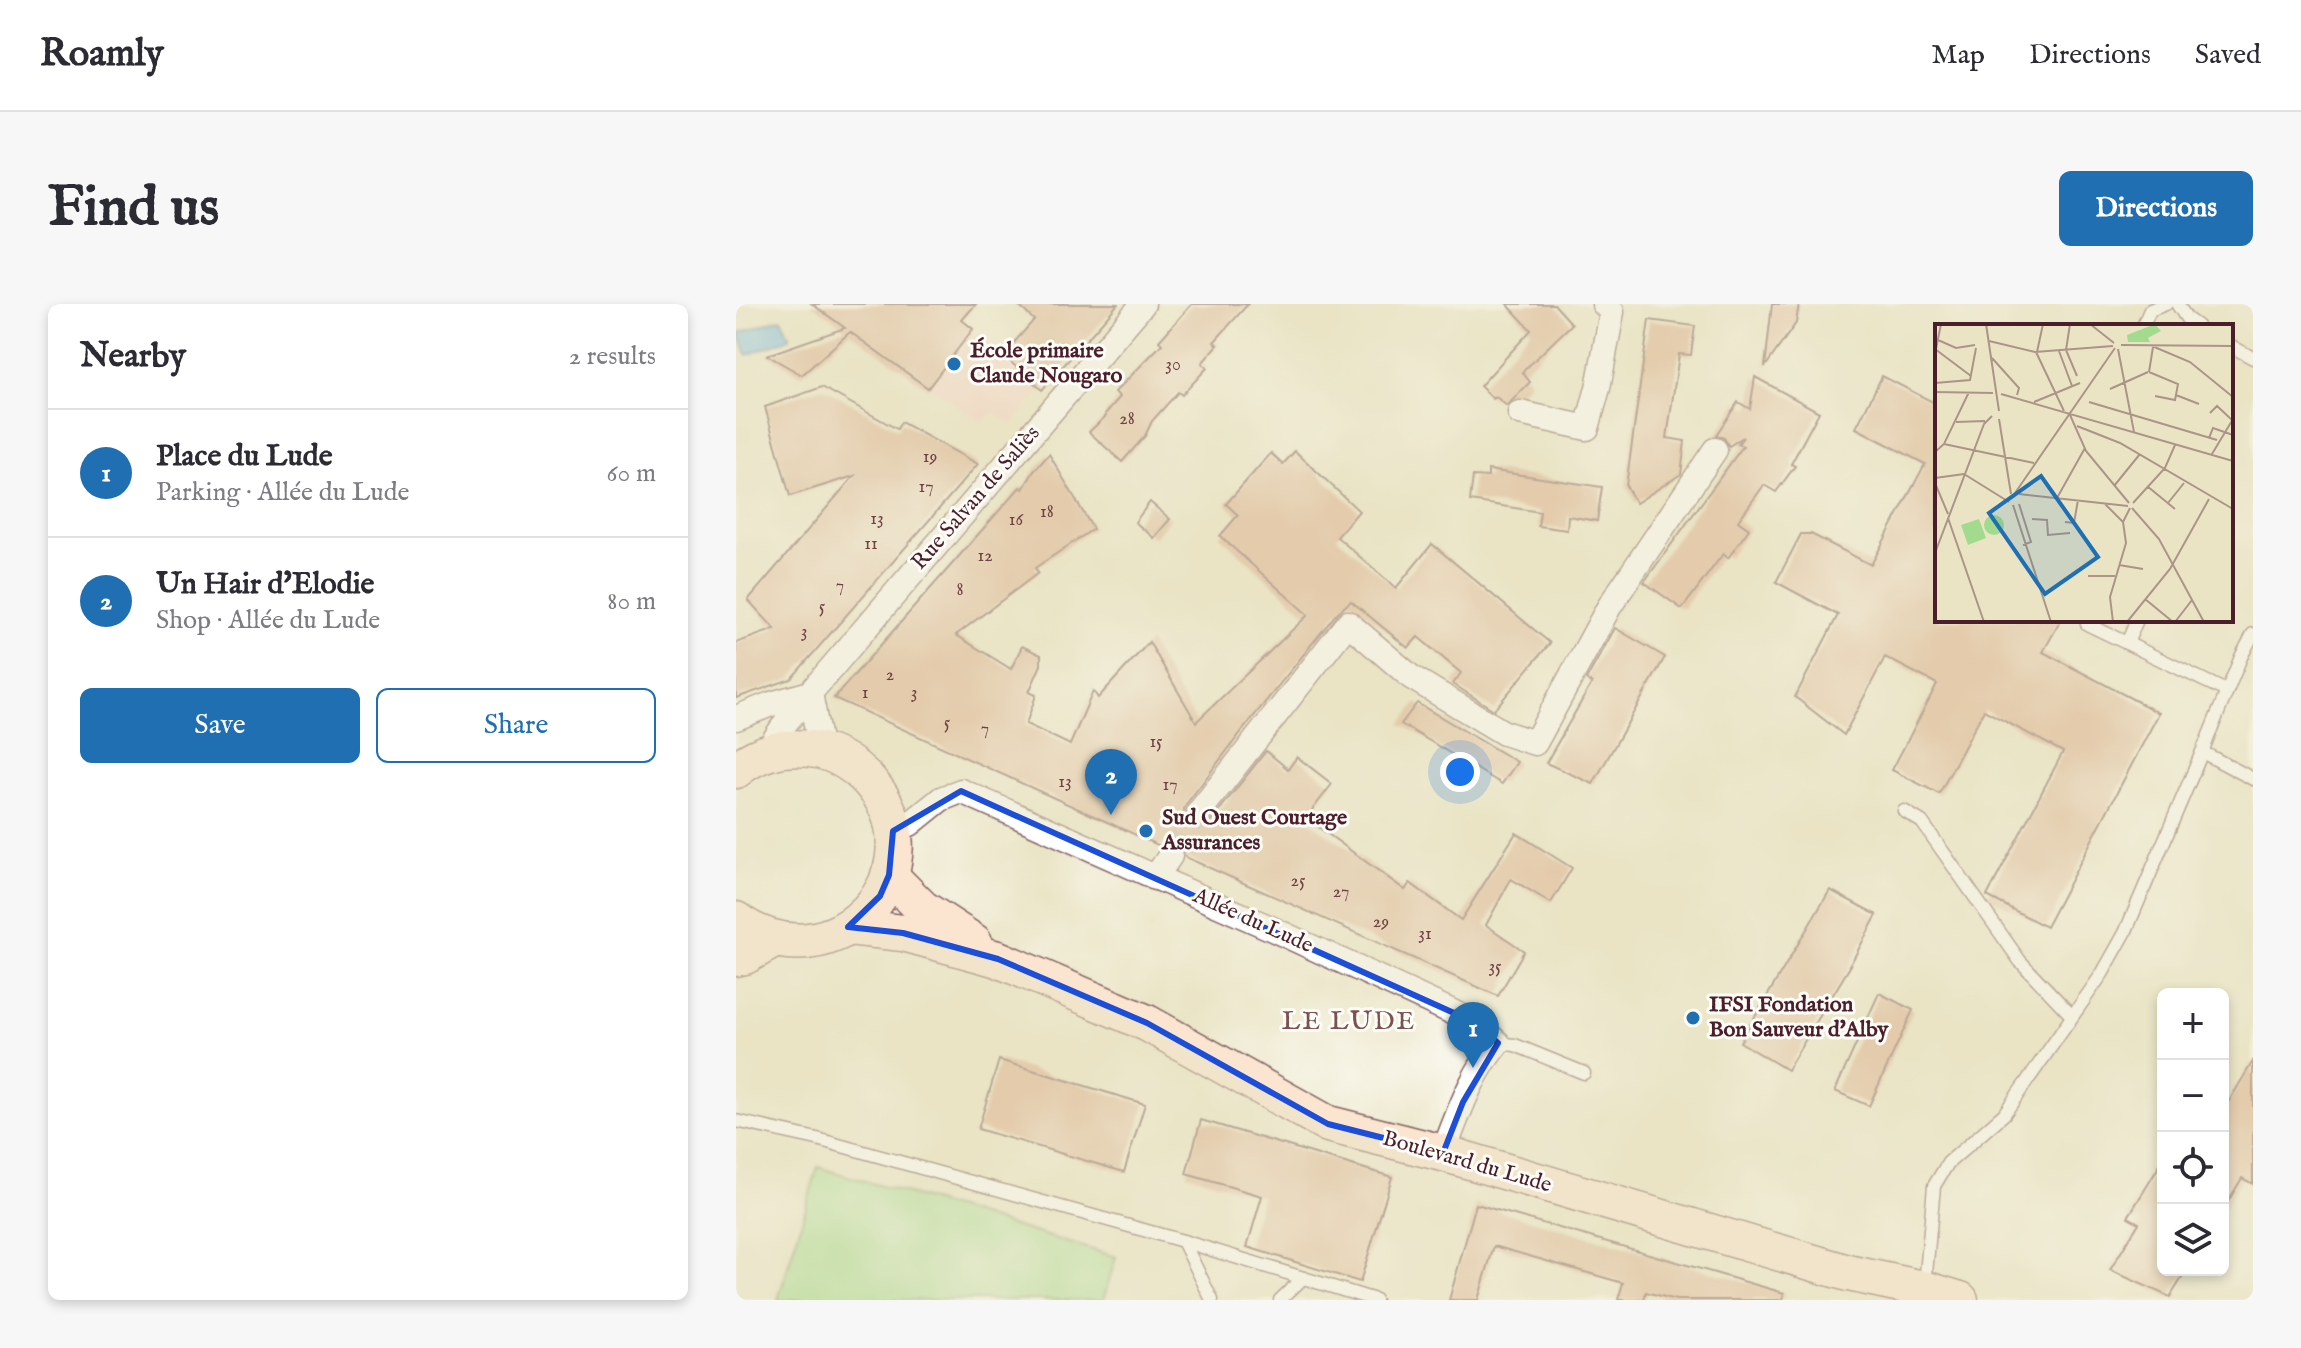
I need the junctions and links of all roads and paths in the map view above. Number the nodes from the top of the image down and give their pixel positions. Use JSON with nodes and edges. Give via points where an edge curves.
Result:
{"nodes":[{"id":1,"x":1143,"y":304,"type":"edge"},
{"id":2,"x":1604,"y":304,"type":"edge"},
{"id":3,"x":2166,"y":304,"type":"edge"},
{"id":4,"x":2177,"y":304,"type":"edge"},
{"id":5,"x":2145,"y":307,"type":"edge"},
{"id":6,"x":2194,"y":324,"type":"edge"},
{"id":7,"x":2233,"y":347,"type":"edge"},
{"id":8,"x":2253,"y":358,"type":"edge"},
{"id":9,"x":1520,"y":413,"type":"dead end"},
{"id":10,"x":1715,"y":450,"type":"dead end"},
{"id":11,"x":2088,"y":622,"type":"edge"},
{"id":12,"x":2136,"y":622,"type":"edge"},
{"id":13,"x":2253,"y":634,"type":"edge"},
{"id":14,"x":2127,"y":643,"type":"junction"},
{"id":15,"x":2226,"y":691,"type":"junction"},
{"id":16,"x":810,"y":693,"type":"junction"},
{"id":17,"x":736,"y":718,"type":"edge"},
{"id":18,"x":821,"y":751,"type":"junction"},
{"id":19,"x":2202,"y":752,"type":"junction"},
{"id":20,"x":748,"y":758,"type":"edge"},
{"id":21,"x":2253,"y":779,"type":"edge"},
{"id":22,"x":1904,"y":811,"type":"dead end"},
{"id":23,"x":1199,"y":812,"type":"tunnel mouth"},
{"id":24,"x":893,"y":831,"type":"junction"},
{"id":25,"x":1170,"y":856,"type":"tunnel mouth"},
{"id":26,"x":889,"y":875,"type":"junction"},
{"id":27,"x":1155,"y":878,"type":"junction"},
{"id":28,"x":736,"y":920,"type":"edge"},
{"id":29,"x":848,"y":927,"type":"junction"},
{"id":30,"x":774,"y":940,"type":"junction"},
{"id":31,"x":736,"y":958,"type":"edge"},
{"id":32,"x":998,"y":959,"type":"junction"},
{"id":33,"x":2072,"y":1016,"type":"junction"},
{"id":34,"x":1498,"y":1043,"type":"junction"},
{"id":35,"x":1584,"y":1073,"type":"dead end"},
{"id":36,"x":736,"y":1121,"type":"edge"},
{"id":37,"x":1443,"y":1153,"type":"junction"},
{"id":38,"x":1183,"y":1241,"type":"junction"},
{"id":39,"x":1303,"y":1278,"type":"junction"},
{"id":40,"x":1923,"y":1295,"type":"edge"},
{"id":41,"x":1212,"y":1300,"type":"edge"},
{"id":42,"x":1280,"y":1300,"type":"edge"},
{"id":43,"x":1375,"y":1300,"type":"edge"},
{"id":44,"x":1960,"y":1300,"type":"edge"}],
"edges":[{"from":1,"to":16,"type":"street","name":"Rue Salvan de Saliès"},
{"from":2,"to":9,"type":"street","via":[[1612,312],[1587,428]]},
{"from":3,"to":5,"type":"lane"},
{"from":4,"to":6,"type":"lane"},
{"from":7,"to":8,"type":"lane"},
{"from":10,"to":23,"type":"street","via":[[1609,607],[1535,743],[1504,733],[1411,677],[1348,623]]},
{"from":11,"to":14,"type":"lane"},
{"from":12,"to":14,"type":"lane"},
{"from":13,"to":15,"type":"lane"},
{"from":14,"to":15,"type":"lane"},
{"from":15,"to":19,"type":"lane"},
{"from":16,"to":17,"type":"street"},
{"from":16,"to":18,"type":"street"},
{"from":16,"to":20,"type":"street","name":"Rue Salvan de Saliès"},
{"from":18,"to":20,"type":"main road","via":[[783,749]]},
{"from":18,"to":24,"type":"main road","via":[[861,772],[882,799]]},
{"from":19,"to":21,"type":"lane"},
{"from":19,"to":33,"type":"lane","via":[[2125,933]]},
{"from":22,"to":33,"type":"lane","via":[[1922,822],[2020,961]]},
{"from":24,"to":26,"type":"main road"},
{"from":24,"to":27,"type":"street","name":"Allée du Lude","via":[[961,791]]},
{"from":25,"to":27,"type":"street"},
{"from":26,"to":29,"type":"main road","via":[[880,896]]},
{"from":26,"to":32,"type":"main road","via":[[922,908]]},
{"from":27,"to":34,"type":"street","name":"Allée du Lude","via":[[1474,1022]]},
{"from":28,"to":30,"type":"main road"},
{"from":29,"to":30,"type":"main road","via":[[800,943]]},
{"from":29,"to":32,"type":"main road","via":[[903,933]]},
{"from":30,"to":31,"type":"main road"},
{"from":32,"to":37,"type":"main road","name":"Boulevard du Lude","via":[[1147,1023],[1328,1124]]},
{"from":33,"to":40,"type":"lane","via":[[2004,1114],[1948,1163],[1934,1186]]},
{"from":34,"to":35,"type":"lane"},
{"from":34,"to":37,"type":"street","via":[[1468,1091]]},
{"from":36,"to":38,"type":"lane"},
{"from":37,"to":40,"type":"main road","name":"Boulevard du Lude"},
{"from":38,"to":39,"type":"lane"},
{"from":38,"to":41,"type":"lane"},
{"from":39,"to":42,"type":"lane"},
{"from":39,"to":43,"type":"lane"},
{"from":40,"to":44,"type":"main road","name":"Boulevard du Lude"}]}
